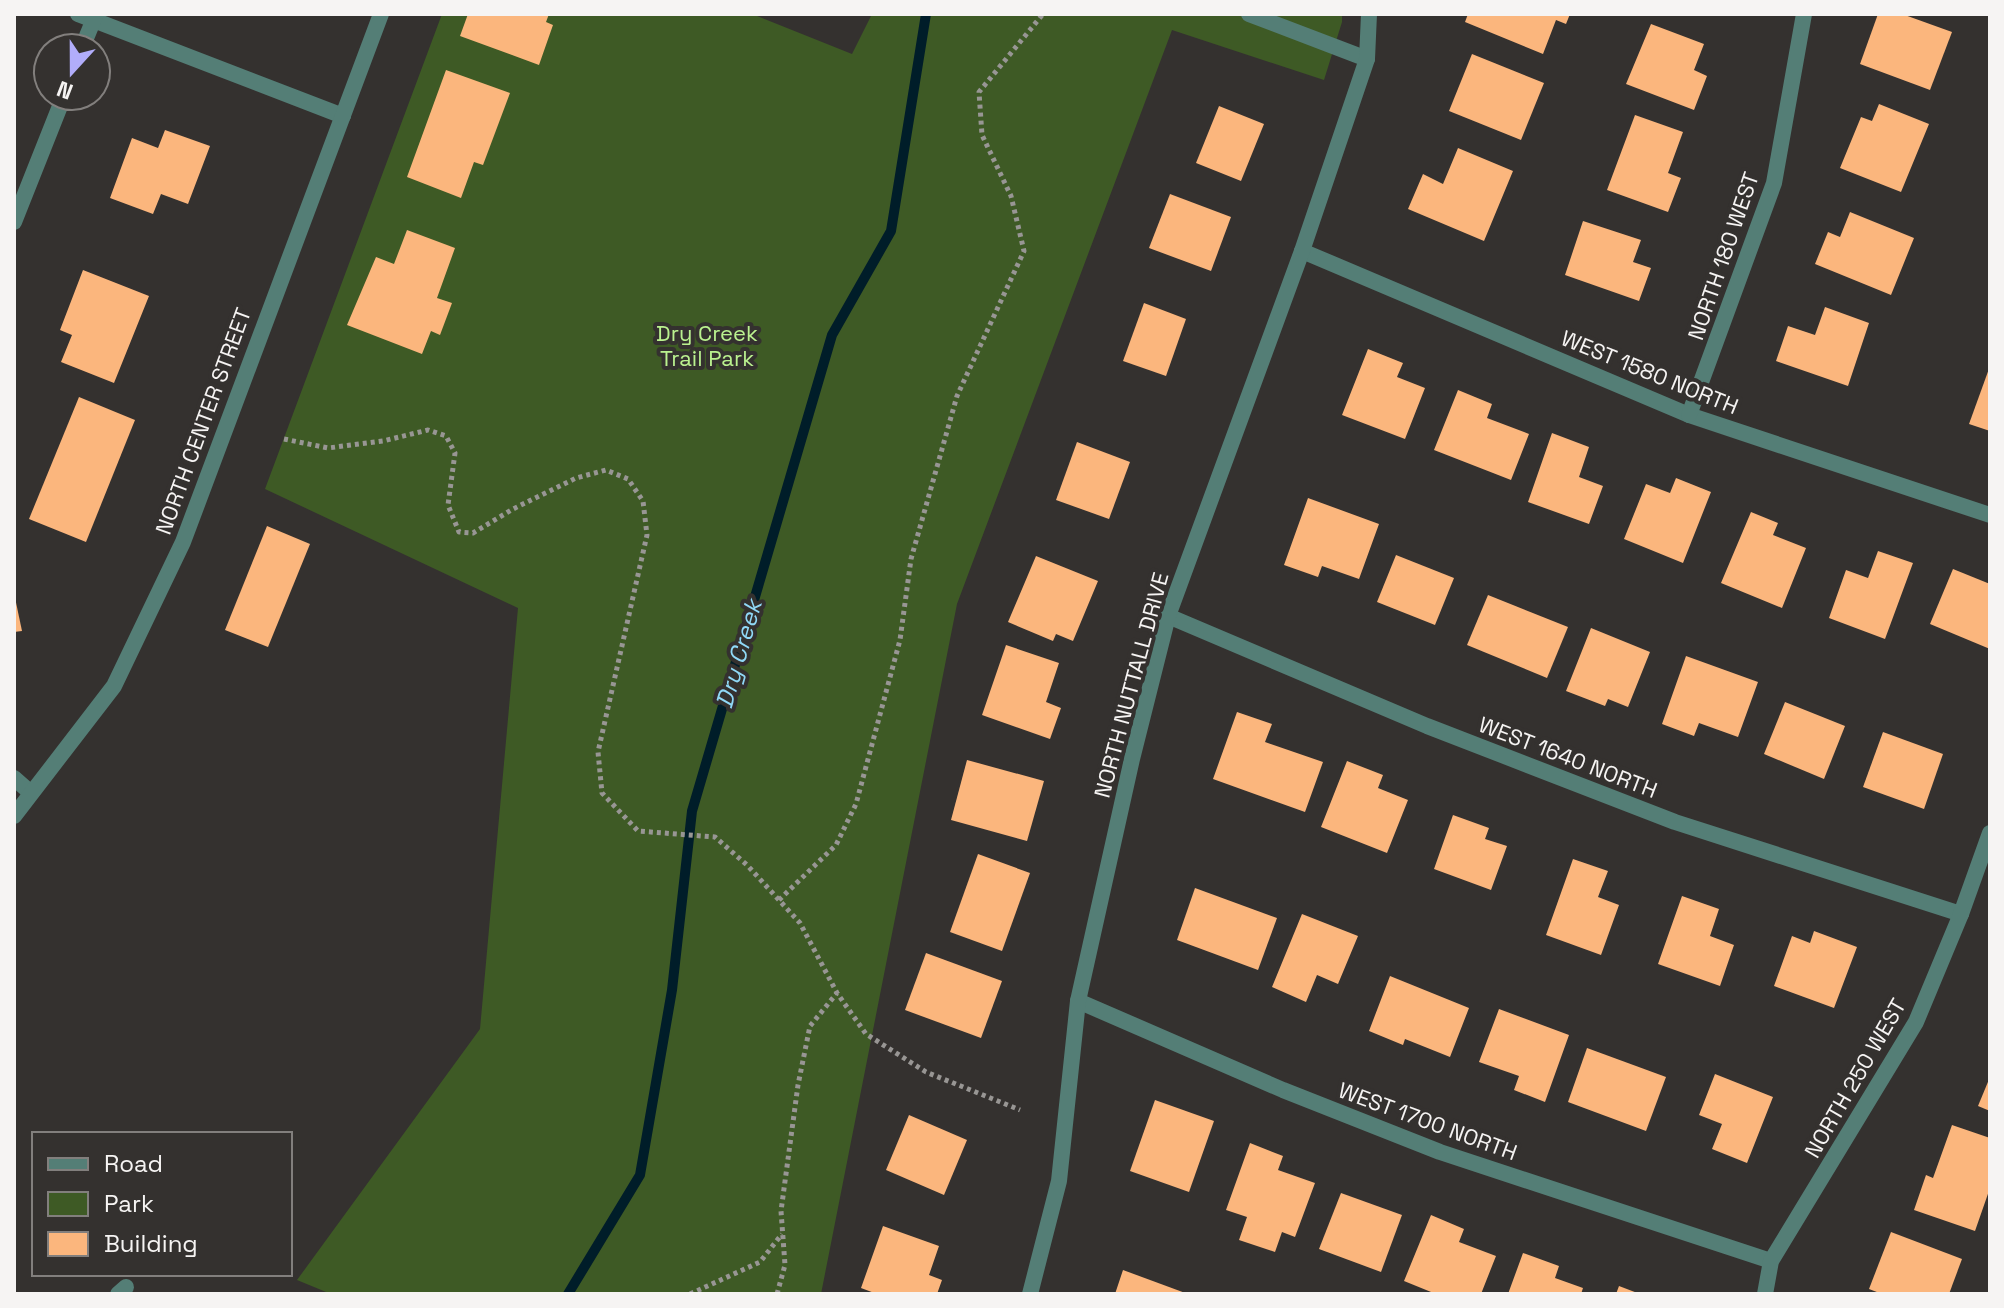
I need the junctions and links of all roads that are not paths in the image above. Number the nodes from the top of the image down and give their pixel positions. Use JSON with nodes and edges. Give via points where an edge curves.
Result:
{"nodes":[{"id":1,"x":381,"y":14,"type":"edge"},
{"id":2,"x":1249,"y":14,"type":"edge"},
{"id":3,"x":1369,"y":14,"type":"edge"},
{"id":4,"x":1804,"y":14,"type":"edge"},
{"id":5,"x":89,"y":16,"type":"edge"},
{"id":6,"x":1367,"y":59,"type":"junction"},
{"id":7,"x":58,"y":112,"type":"edge"},
{"id":8,"x":343,"y":116,"type":"junction"},
{"id":9,"x":14,"y":222,"type":"edge"},
{"id":10,"x":1302,"y":251,"type":"junction"},
{"id":11,"x":1689,"y":415,"type":"junction"},
{"id":12,"x":1990,"y":515,"type":"edge"},
{"id":13,"x":1168,"y":616,"type":"junction"},
{"id":14,"x":14,"y":778,"type":"edge"},
{"id":15,"x":31,"y":793,"type":"junction"},
{"id":16,"x":14,"y":816,"type":"edge"},
{"id":17,"x":1990,"y":833,"type":"edge"},
{"id":18,"x":1961,"y":914,"type":"junction"},
{"id":19,"x":1078,"y":1001,"type":"junction"},
{"id":20,"x":1771,"y":1261,"type":"junction"},
{"id":21,"x":1030,"y":1294,"type":"edge"},
{"id":22,"x":1765,"y":1294,"type":"edge"}],
"edges":[{"from":1,"to":8,"type":"street","name":"NORTH CENTER STREET"},
{"from":2,"to":6,"type":"street"},
{"from":3,"to":6,"type":"street","name":"NORTH NUTTALL DRIVE"},
{"from":4,"to":11,"type":"street","name":"NORTH 180 WEST","via":[[1774,183]]},
{"from":5,"to":8,"type":"street"},
{"from":6,"to":10,"type":"street","name":"NORTH NUTTALL DRIVE"},
{"from":7,"to":9,"type":"street"},
{"from":8,"to":15,"type":"street","name":"NORTH CENTER STREET","via":[[183,542],[114,686]]},
{"from":10,"to":11,"type":"street","name":"WEST 1580 NORTH"},
{"from":10,"to":13,"type":"street","name":"NORTH NUTTALL DRIVE"},
{"from":11,"to":12,"type":"street","name":"WEST 1580 NORTH"},
{"from":13,"to":18,"type":"street","name":"WEST 1640 NORTH","via":[[1427,726],[1675,822]]},
{"from":13,"to":19,"type":"street","name":"NORTH NUTTALL DRIVE"},
{"from":14,"to":15,"type":"street"},
{"from":15,"to":16,"type":"street","name":"NORTH CENTER STREET"},
{"from":17,"to":18,"type":"street","name":"NORTH 250 WEST"},
{"from":18,"to":20,"type":"street","name":"NORTH 250 WEST","via":[[1916,1022]]},
{"from":19,"to":20,"type":"street","name":"WEST 1700 NORTH","via":[[1440,1152]]},
{"from":19,"to":21,"type":"street","name":"NORTH NUTTALL DRIVE","via":[[1059,1181]]},
{"from":20,"to":22,"type":"street","name":"NORTH 250 WEST"}]}
